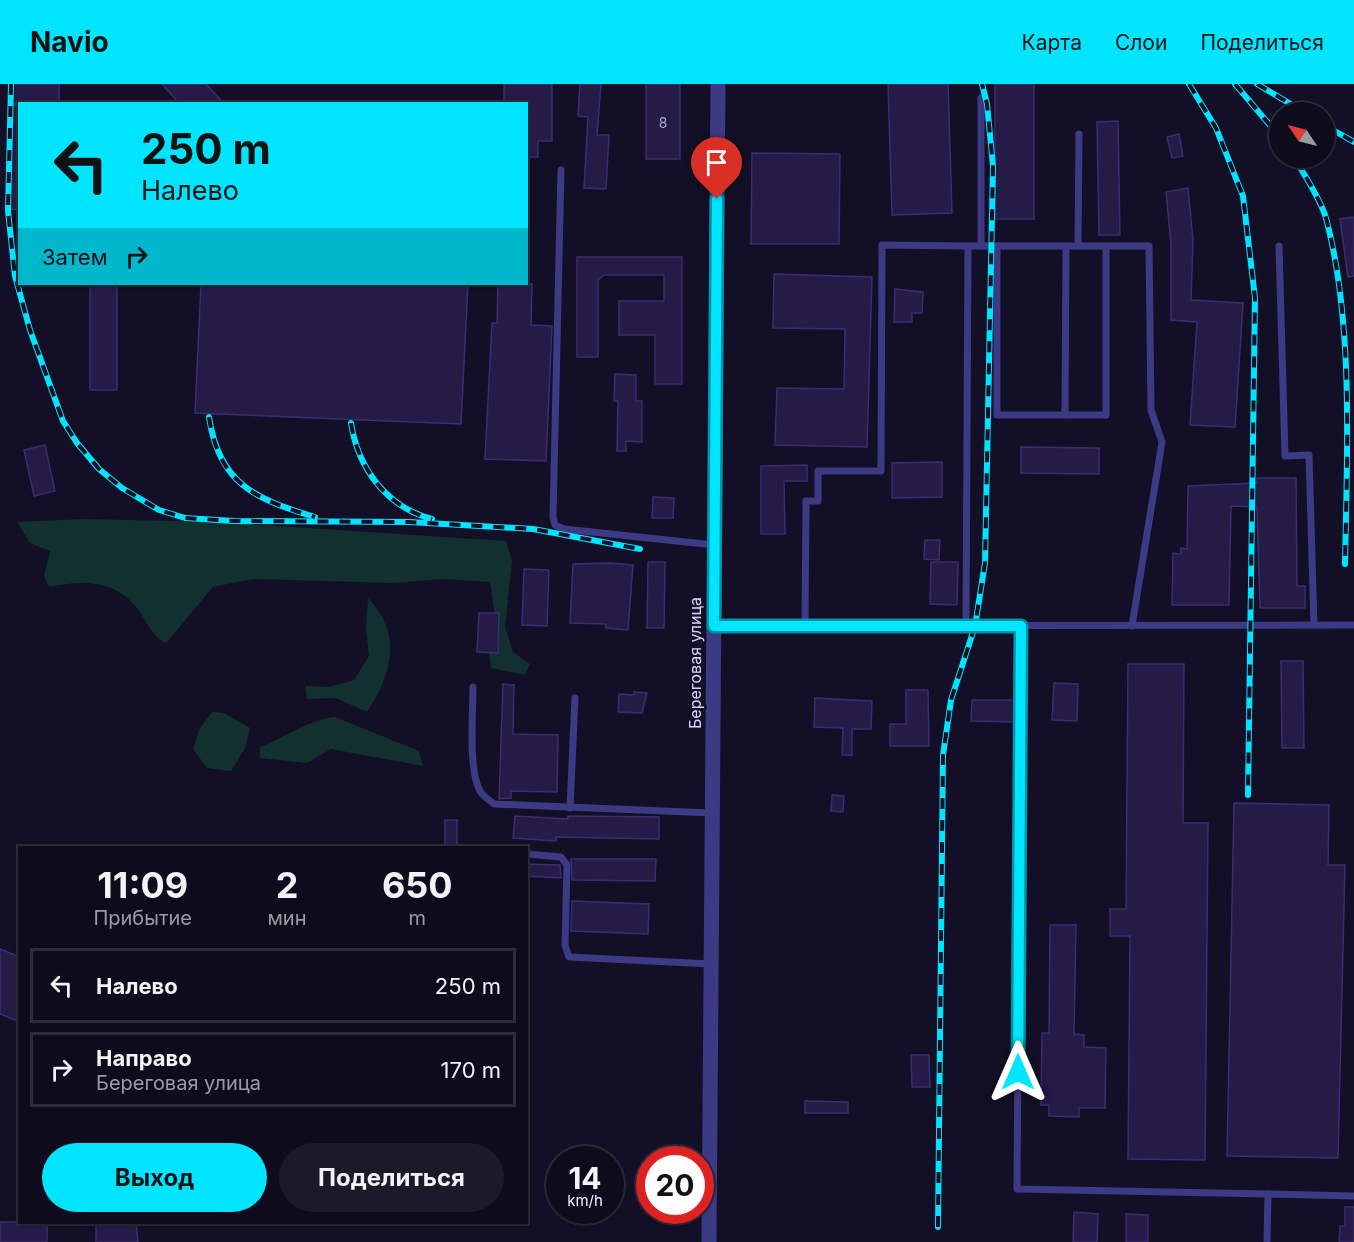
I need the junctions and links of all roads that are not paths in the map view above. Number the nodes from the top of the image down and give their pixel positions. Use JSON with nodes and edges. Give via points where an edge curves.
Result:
{"nodes":[{"id":1,"x":718,"y":84,"type":"edge"},
{"id":2,"x":981,"y":98,"type":"dead end"},
{"id":3,"x":1079,"y":134,"type":"dead end"},
{"id":4,"x":561,"y":170,"type":"dead end"},
{"id":5,"x":968,"y":246,"type":"junction"},
{"id":6,"x":981,"y":246,"type":"junction"},
{"id":7,"x":998,"y":246,"type":"junction"},
{"id":8,"x":1066,"y":246,"type":"junction"},
{"id":9,"x":1078,"y":246,"type":"junction"},
{"id":10,"x":1106,"y":246,"type":"junction"},
{"id":11,"x":1279,"y":246,"type":"dead end"},
{"id":12,"x":1065,"y":415,"type":"junction"},
{"id":13,"x":714,"y":545,"type":"junction"},
{"id":14,"x":1314,"y":625,"type":"junction"},
{"id":15,"x":1354,"y":625,"type":"edge"},
{"id":16,"x":714,"y":626,"type":"junction"},
{"id":17,"x":805,"y":626,"type":"junction"},
{"id":18,"x":966,"y":626,"type":"junction"},
{"id":19,"x":1021,"y":626,"type":"junction"},
{"id":20,"x":1132,"y":626,"type":"junction"},
{"id":21,"x":474,"y":687,"type":"dead end"},
{"id":22,"x":575,"y":698,"type":"dead end"},
{"id":23,"x":570,"y":808,"type":"junction"},
{"id":24,"x":712,"y":813,"type":"junction"},
{"id":25,"x":528,"y":854,"type":"edge"},
{"id":26,"x":711,"y":964,"type":"junction"},
{"id":27,"x":1268,"y":1194,"type":"junction"},
{"id":28,"x":1354,"y":1196,"type":"edge"},
{"id":29,"x":709,"y":1242,"type":"edge"},
{"id":30,"x":1267,"y":1242,"type":"edge"}],
"edges":[{"from":1,"to":13,"type":"street","name":"Береговая улица"},
{"from":2,"to":6,"type":"lane"},
{"from":3,"to":9,"type":"lane"},
{"from":4,"to":13,"type":"lane","via":[[555,525]]},
{"from":5,"to":6,"type":"lane"},
{"from":5,"to":17,"type":"lane","via":[[882,245],[881,471],[818,471],[818,501],[806,501]]},
{"from":5,"to":18,"type":"lane"},
{"from":6,"to":7,"type":"lane"},
{"from":7,"to":8,"type":"lane"},
{"from":7,"to":12,"type":"lane","via":[[997,415]]},
{"from":8,"to":9,"type":"lane"},
{"from":8,"to":12,"type":"lane"},
{"from":9,"to":10,"type":"lane"},
{"from":10,"to":12,"type":"lane","via":[[1106,415]]},
{"from":10,"to":20,"type":"lane","via":[[1149,246],[1152,410],[1162,442]]},
{"from":11,"to":14,"type":"lane","via":[[1285,456],[1309,455]]},
{"from":13,"to":16,"type":"street","name":"Береговая улица"},
{"from":14,"to":15,"type":"lane"},
{"from":14,"to":20,"type":"lane"},
{"from":16,"to":17,"type":"lane"},
{"from":16,"to":24,"type":"street","name":"Береговая улица"},
{"from":17,"to":18,"type":"lane"},
{"from":18,"to":19,"type":"lane"},
{"from":19,"to":20,"type":"lane"},
{"from":19,"to":27,"type":"lane","via":[[1017,1189]]},
{"from":21,"to":23,"type":"lane","via":[[472,751],[480,791],[494,804]]},
{"from":22,"to":23,"type":"lane"},
{"from":23,"to":24,"type":"lane"},
{"from":24,"to":26,"type":"street","name":"Береговая улица"},
{"from":25,"to":26,"type":"lane","via":[[561,857],[567,865],[565,945],[569,957]]},
{"from":26,"to":29,"type":"street","name":"Береговая улица"},
{"from":27,"to":28,"type":"lane"},
{"from":27,"to":30,"type":"lane"}]}
